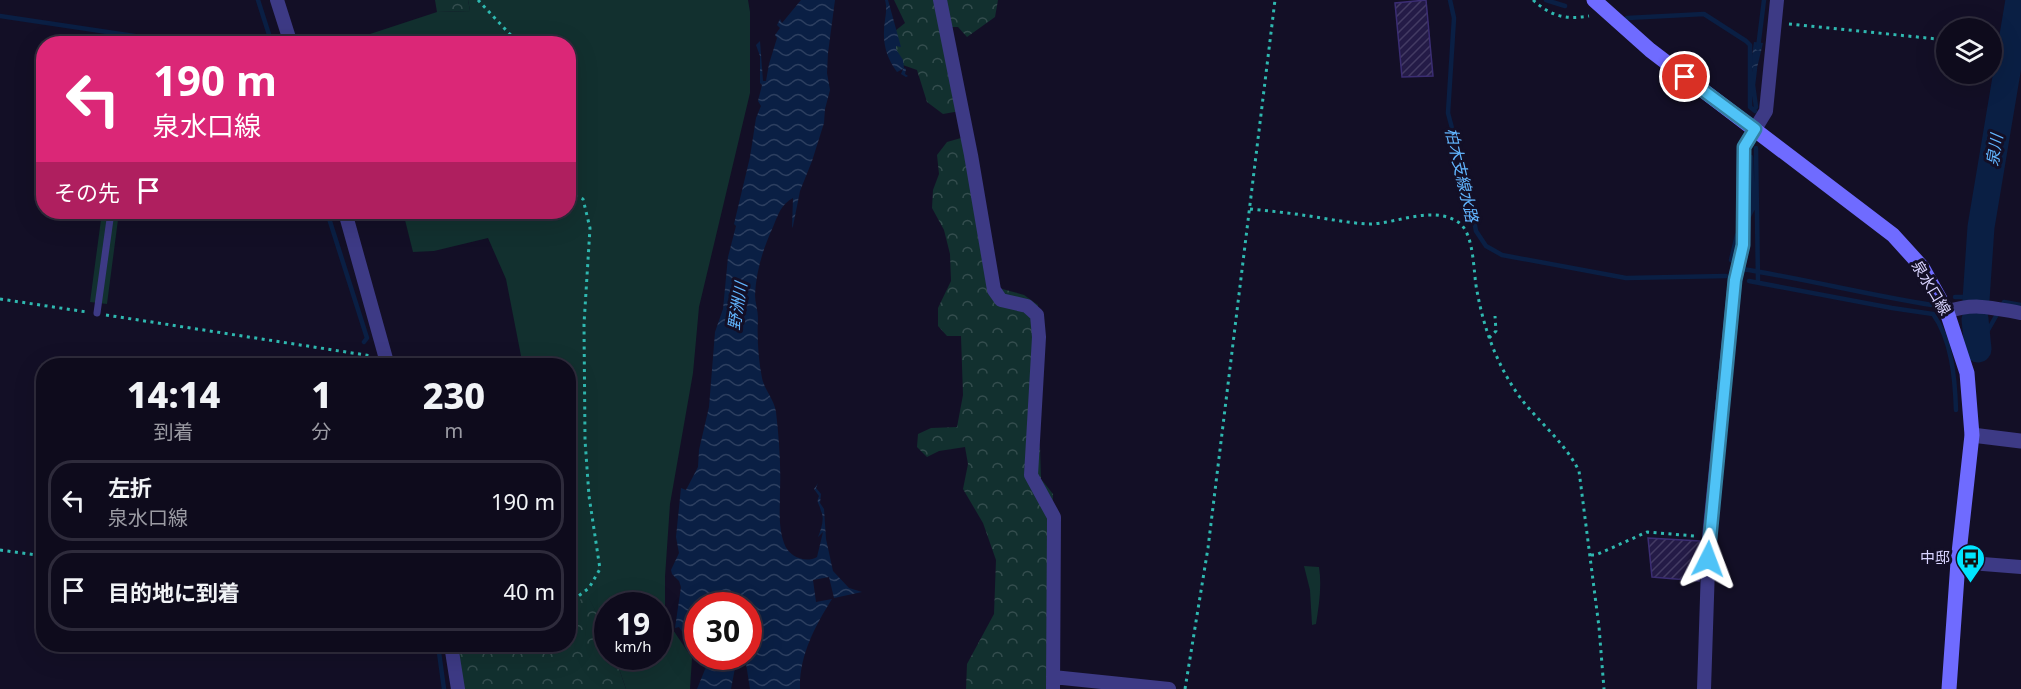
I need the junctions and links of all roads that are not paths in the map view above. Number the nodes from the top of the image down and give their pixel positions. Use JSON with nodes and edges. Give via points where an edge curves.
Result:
{"nodes":[{"id":1,"x":277,"y":0,"type":"edge"},
{"id":2,"x":940,"y":0,"type":"edge"},
{"id":3,"x":1594,"y":0,"type":"edge"},
{"id":4,"x":1778,"y":0,"type":"edge"},
{"id":5,"x":288,"y":36,"type":"edge"},
{"id":6,"x":1755,"y":129,"type":"junction"},
{"id":7,"x":110,"y":219,"type":"edge"},
{"id":8,"x":347,"y":219,"type":"edge"},
{"id":9,"x":1947,"y":312,"type":"junction"},
{"id":10,"x":2021,"y":313,"type":"edge"},
{"id":11,"x":97,"y":314,"type":"road end"},
{"id":12,"x":386,"y":358,"type":"edge"},
{"id":13,"x":1972,"y":435,"type":"junction"},
{"id":14,"x":2021,"y":441,"type":"edge"},
{"id":15,"x":1958,"y":562,"type":"junction"},
{"id":16,"x":2021,"y":567,"type":"edge"},
{"id":17,"x":452,"y":652,"type":"edge"},
{"id":18,"x":1053,"y":683,"type":"edge"},
{"id":19,"x":458,"y":689,"type":"edge"},
{"id":20,"x":1169,"y":689,"type":"edge"},
{"id":21,"x":1704,"y":689,"type":"edge"},
{"id":22,"x":1949,"y":689,"type":"edge"}],
"edges":[{"from":1,"to":5,"type":"street"},
{"from":2,"to":18,"type":"street","via":[[994,290],[1000,300],[1027,306],[1037,315],[1031,476],[1054,517]]},
{"from":3,"to":6,"type":"main road","name":"泉水口線","via":[[1650,50]]},
{"from":4,"to":6,"type":"street","via":[[1766,111]]},
{"from":6,"to":9,"type":"main road","name":"泉水口線","via":[[1893,235],[1922,267]]},
{"from":6,"to":21,"type":"street","via":[[1744,147],[1743,245],[1735,280],[1709,537]]},
{"from":7,"to":11,"type":"lane"},
{"from":8,"to":12,"type":"street"},
{"from":9,"to":10,"type":"street","via":[[1962,306],[1981,306]]},
{"from":9,"to":13,"type":"main road","name":"泉水口線","via":[[1967,373]]},
{"from":13,"to":14,"type":"street"},
{"from":13,"to":15,"type":"main road","name":"泉水口線"},
{"from":15,"to":16,"type":"street"},
{"from":15,"to":22,"type":"main road","name":"泉水口線"},
{"from":17,"to":19,"type":"street"},
{"from":18,"to":20,"type":"street"}]}
